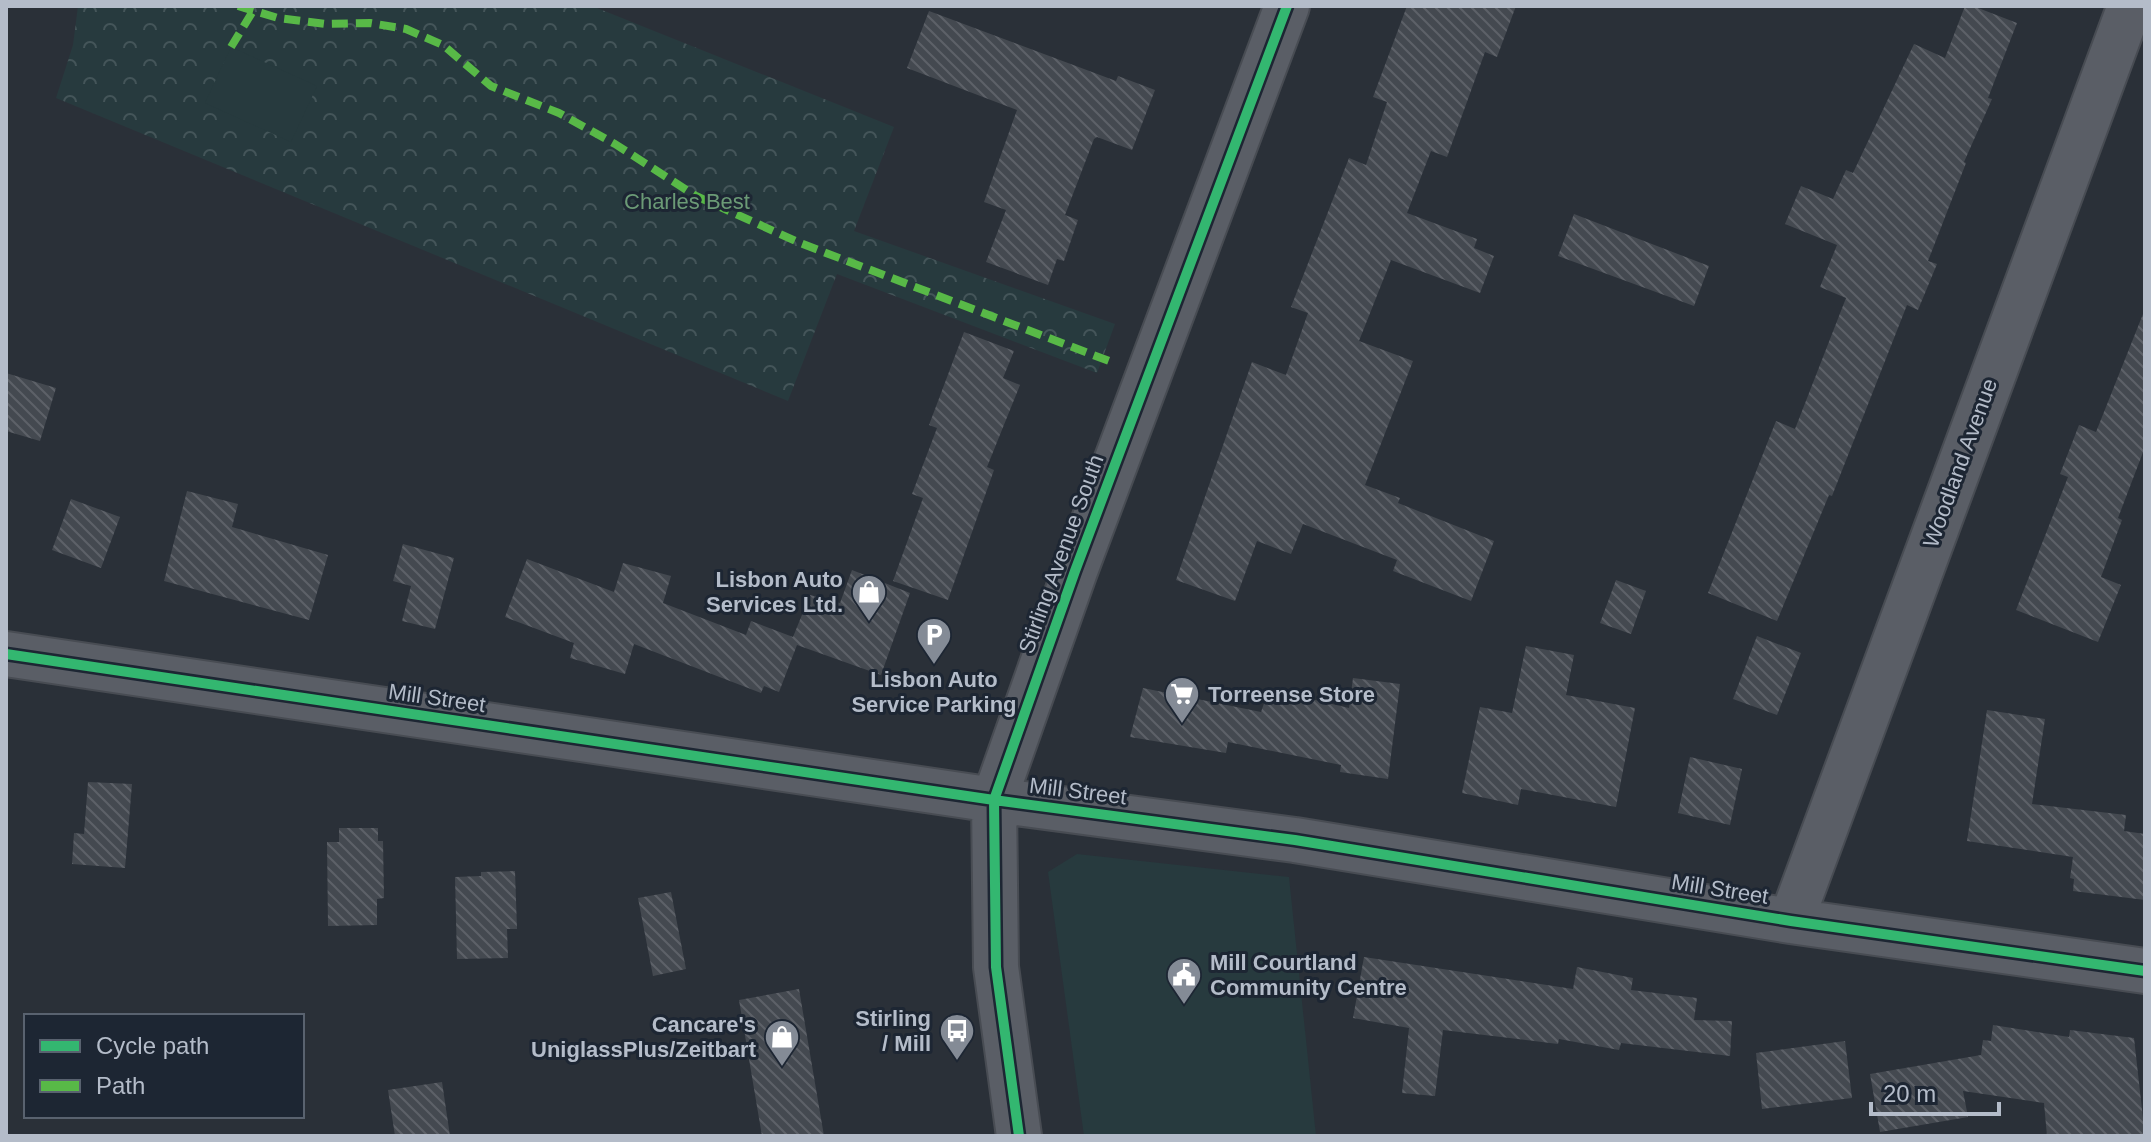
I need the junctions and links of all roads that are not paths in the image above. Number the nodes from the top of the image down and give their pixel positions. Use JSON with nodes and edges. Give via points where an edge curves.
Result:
{"nodes":[{"id":1,"x":1287,"y":6,"type":"edge"},
{"id":2,"x":2130,"y":6,"type":"edge"},
{"id":3,"x":6,"y":654,"type":"edge"},
{"id":4,"x":994,"y":800,"type":"junction"},
{"id":5,"x":1791,"y":921,"type":"junction"},
{"id":6,"x":2145,"y":971,"type":"edge"},
{"id":7,"x":1019,"y":1136,"type":"edge"}],
"edges":[{"from":1,"to":4,"type":"street","name":"Stirling Avenue South"},
{"from":2,"to":5,"type":"street","name":"Woodland Avenue"},
{"from":3,"to":4,"type":"street","name":"Mill Street"},
{"from":4,"to":5,"type":"street","name":"Mill Street","via":[[1295,840]]},
{"from":4,"to":7,"type":"street","name":"Stirling Avenue South","via":[[996,967]]},
{"from":5,"to":6,"type":"street","name":"Mill Street"}]}
